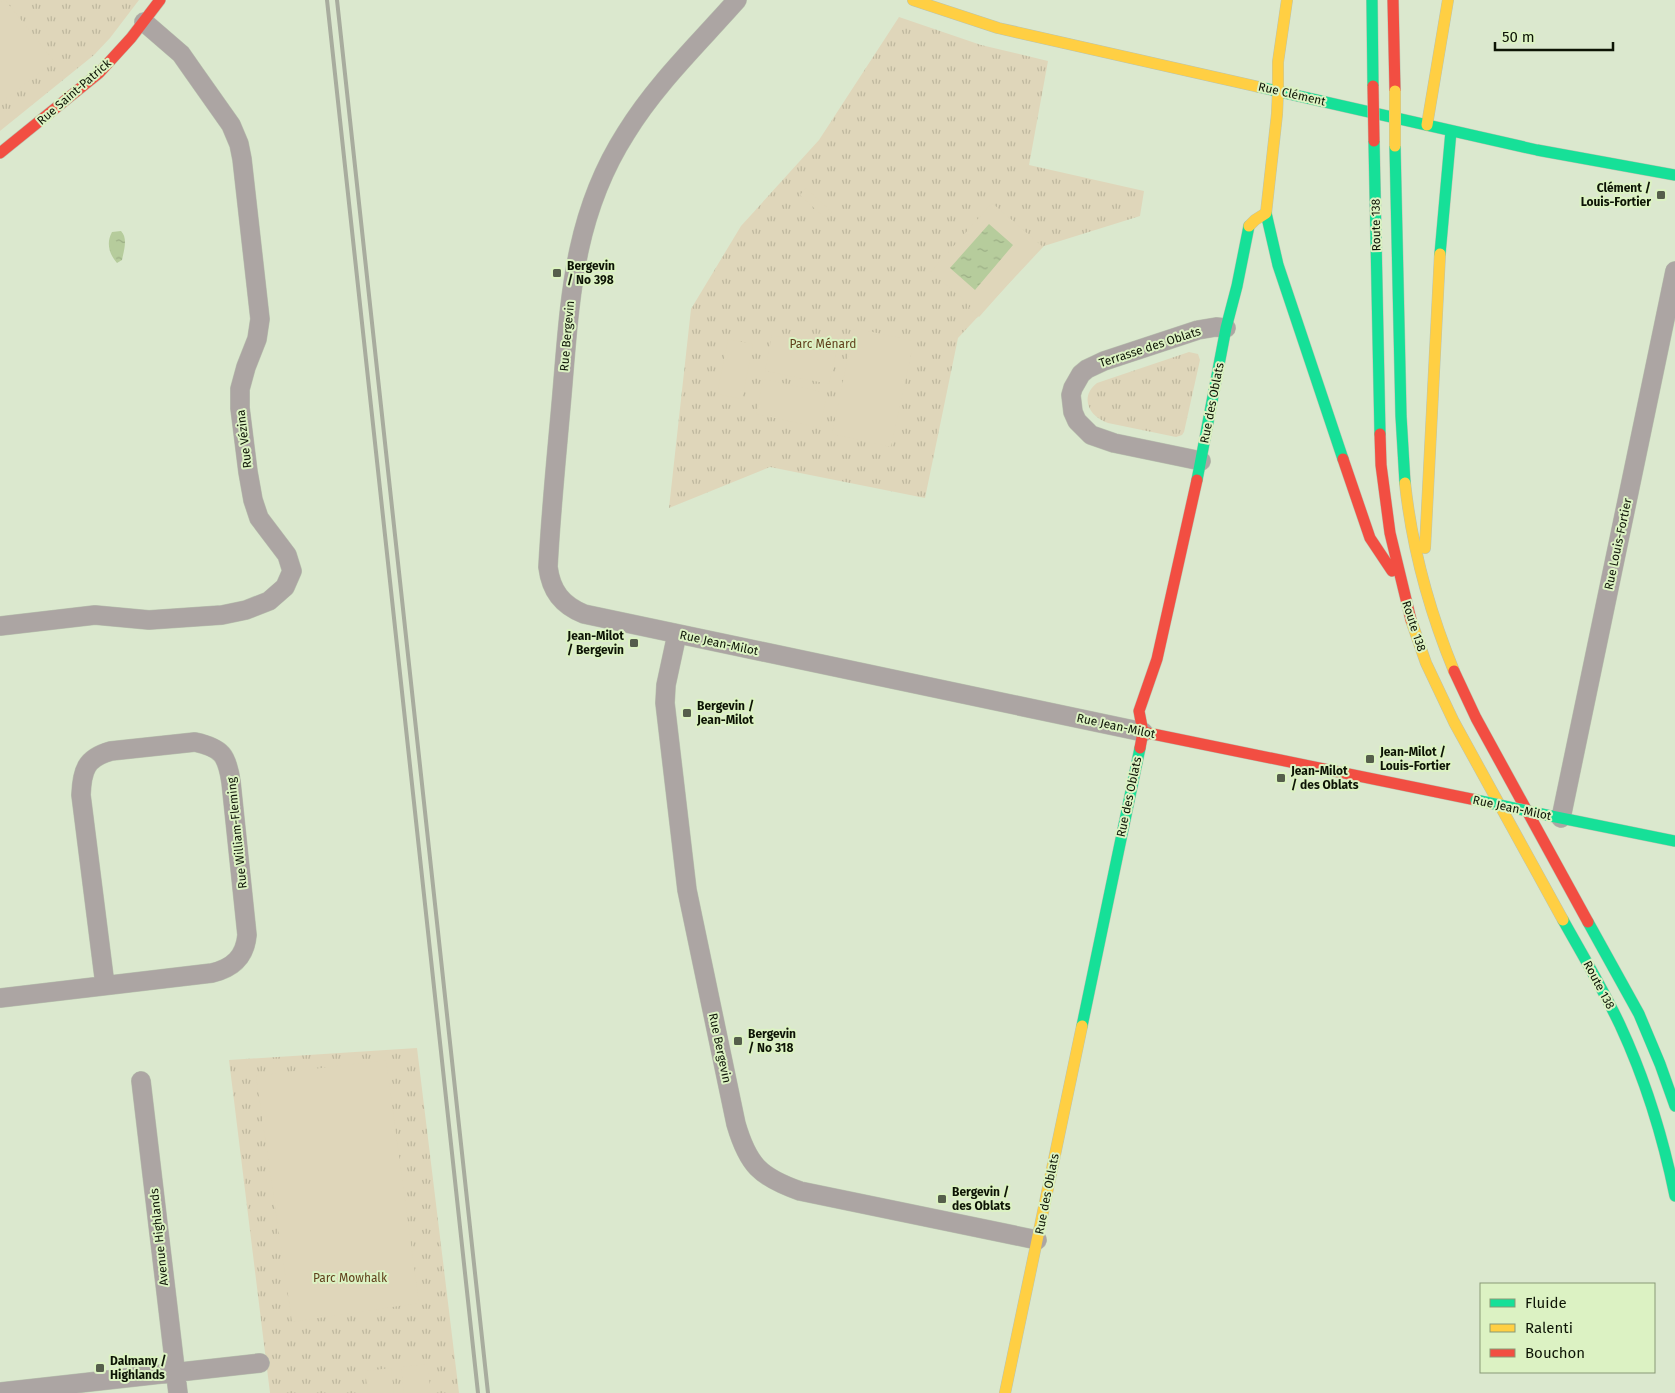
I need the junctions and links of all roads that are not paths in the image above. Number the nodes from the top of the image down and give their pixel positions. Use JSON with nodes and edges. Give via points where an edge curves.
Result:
{"nodes":[{"id":1,"x":160,"y":0,"type":"edge"},
{"id":2,"x":737,"y":0,"type":"edge"},
{"id":3,"x":912,"y":0,"type":"edge"},
{"id":4,"x":1287,"y":0,"type":"edge"},
{"id":5,"x":1372,"y":0,"type":"edge"},
{"id":6,"x":1393,"y":0,"type":"edge"},
{"id":7,"x":1448,"y":0,"type":"edge"},
{"id":8,"x":144,"y":22,"type":"junction"},
{"id":9,"x":1278,"y":91,"type":"junction"},
{"id":10,"x":1427,"y":125,"type":"junction"},
{"id":11,"x":1452,"y":131,"type":"junction"},
{"id":12,"x":0,"y":153,"type":"edge"},
{"id":13,"x":1675,"y":175,"type":"edge"},
{"id":14,"x":1266,"y":213,"type":"junction"},
{"id":15,"x":1675,"y":271,"type":"edge"},
{"id":16,"x":1226,"y":328,"type":"junction"},
{"id":17,"x":1201,"y":461,"type":"junction"},
{"id":18,"x":1423,"y":580,"type":"junction"},
{"id":19,"x":1402,"y":587,"type":"junction"},
{"id":20,"x":560,"y":600,"type":"joint"},
{"id":21,"x":0,"y":626,"type":"edge"},
{"id":22,"x":677,"y":634,"type":"junction"},
{"id":23,"x":1143,"y":732,"type":"junction"},
{"id":24,"x":1556,"y":817,"type":"junction"},
{"id":25,"x":1675,"y":840,"type":"edge"},
{"id":26,"x":105,"y":985,"type":"junction"},
{"id":27,"x":0,"y":998,"type":"edge"},
{"id":28,"x":141,"y":1081,"type":"dead end"},
{"id":29,"x":1675,"y":1106,"type":"edge"},
{"id":30,"x":1675,"y":1196,"type":"edge"},
{"id":31,"x":1037,"y":1240,"type":"junction"},
{"id":32,"x":260,"y":1363,"type":"dead end"},
{"id":33,"x":174,"y":1372,"type":"junction"},
{"id":34,"x":0,"y":1392,"type":"edge"},
{"id":35,"x":178,"y":1393,"type":"edge"},
{"id":36,"x":1005,"y":1393,"type":"edge"}],
"edges":[{"from":1,"to":8,"type":"main road","name":"Rue Saint-Patrick"},
{"from":2,"to":20,"type":"street","name":"Rue Bergevin","via":[[661,84],[625,134],[605,172],[584,228],[571,290],[549,554],[550,579]]},
{"from":3,"to":9,"type":"main road","name":"Rue Clément","via":[[1013,31]]},
{"from":4,"to":9,"type":"main road","via":[[1278,62]]},
{"from":5,"to":19,"type":"main road","name":"Route 138","bridge":true,"via":[[1380,448],[1386,510]]},
{"from":6,"to":18,"type":"main road","name":"Route 138","bridge":true,"via":[[1402,454],[1410,524]]},
{"from":7,"to":10,"type":"main road"},
{"from":8,"to":12,"type":"main road","name":"Rue Saint-Patrick","via":[[87,84]]},
{"from":8,"to":21,"type":"street","name":"Rue Vézina","via":[[181,54],[231,125],[239,144],[260,319],[257,339],[240,389],[240,408],[252,500],[259,518],[287,555],[292,571],[285,588],[269,601],[222,615],[149,620],[95,615]]},
{"from":9,"to":10,"type":"main road","name":"Rue Clément"},
{"from":9,"to":14,"type":"main road"},
{"from":10,"to":11,"type":"main road","name":"Rue Clément"},
{"from":11,"to":13,"type":"main road","name":"Rue Clément"},
{"from":11,"to":18,"type":"main road","via":[[1441,227]]},
{"from":14,"to":16,"type":"main road","name":"Rue des Oblats","via":[[1254,220],[1247,230]]},
{"from":14,"to":19,"type":"main road","via":[[1278,265],[1370,538]]},
{"from":15,"to":24,"type":"street","name":"Rue Louis-Fortier"},
{"from":16,"to":17,"type":"main road","name":"Rue des Oblats"},
{"from":16,"to":17,"type":"street","name":"Terrasse des Oblats","via":[[1198,330],[1104,361],[1081,374],[1071,395],[1072,412],[1091,435]]},
{"from":17,"to":23,"type":"main road","name":"Rue des Oblats","via":[[1157,659],[1139,710]]},
{"from":18,"to":29,"type":"main road","name":"Route 138","via":[[1438,630],[1464,694],[1632,1001]]},
{"from":19,"to":30,"type":"main road","name":"Route 138","via":[[1419,646],[1450,714],[1628,1040],[1665,1148]]},
{"from":20,"to":22,"type":"street","name":"Rue Jean-Milot","via":[[584,614]]},
{"from":22,"to":23,"type":"street","name":"Rue Jean-Milot"},
{"from":22,"to":31,"type":"street","name":"Rue Bergevin","via":[[665,703],[682,857],[734,1114],[748,1155],[764,1174],[800,1191]]},
{"from":23,"to":24,"type":"main road","name":"Rue Jean-Milot","bridge":true},
{"from":23,"to":31,"type":"main road","name":"Rue des Oblats"},
{"from":24,"to":25,"type":"main road","name":"Rue Jean-Milot"},
{"from":26,"to":26,"type":"street","name":"Rue William-Fleming","via":[[82,795],[86,767],[97,755],[111,751],[195,742],[208,745],[220,752],[229,764],[246,945],[233,965],[223,970]]},
{"from":26,"to":27,"type":"street","name":"Rue William-Fleming"},
{"from":28,"to":33,"type":"street","name":"Avenue Highlands"},
{"from":31,"to":36,"type":"main road","name":"Rue des Oblats"},
{"from":32,"to":33,"type":"street"},
{"from":33,"to":34,"type":"street"},
{"from":33,"to":35,"type":"street","name":"Avenue Highlands"}]}
